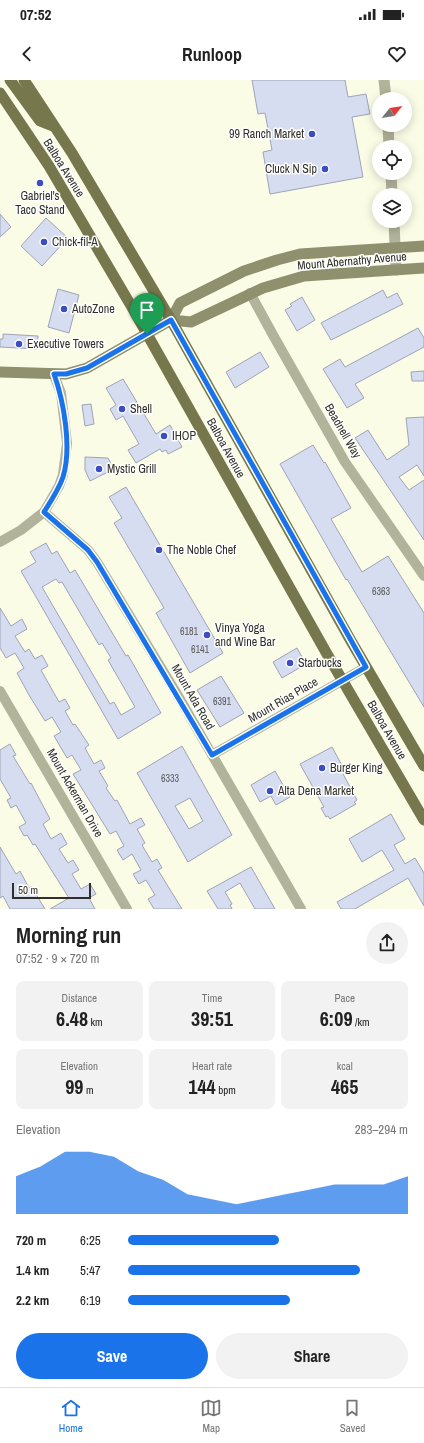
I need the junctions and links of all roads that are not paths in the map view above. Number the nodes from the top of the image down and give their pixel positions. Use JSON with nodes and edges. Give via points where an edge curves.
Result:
{"nodes":[{"id":1,"x":10,"y":80,"type":"edge"},
{"id":2,"x":24,"y":80,"type":"edge"},
{"id":3,"x":384,"y":80,"type":"edge"},
{"id":4,"x":385,"y":92,"type":"edge"},
{"id":5,"x":0,"y":94,"type":"edge"},
{"id":6,"x":55,"y":127,"type":"junction"},
{"id":7,"x":394,"y":228,"type":"edge"},
{"id":8,"x":424,"y":246,"type":"edge"},
{"id":9,"x":395,"y":248,"type":"junction"},
{"id":10,"x":424,"y":268,"type":"edge"},
{"id":11,"x":396,"y":270,"type":"junction"},
{"id":12,"x":250,"y":293,"type":"junction"},
{"id":13,"x":171,"y":320,"type":"junction"},
{"id":14,"x":147,"y":334,"type":"junction"},
{"id":15,"x":0,"y":372,"type":"edge"},
{"id":16,"x":54,"y":374,"type":"junction"},
{"id":17,"x":44,"y":512,"type":"junction"},
{"id":18,"x":0,"y":542,"type":"edge"},
{"id":19,"x":424,"y":576,"type":"edge"},
{"id":20,"x":366,"y":667,"type":"junction"},
{"id":21,"x":343,"y":680,"type":"junction"},
{"id":22,"x":0,"y":691,"type":"edge"},
{"id":23,"x":212,"y":755,"type":"junction"},
{"id":24,"x":424,"y":766,"type":"edge"},
{"id":25,"x":424,"y":820,"type":"edge"},
{"id":26,"x":127,"y":909,"type":"edge"},
{"id":27,"x":301,"y":909,"type":"edge"}],
"edges":[{"from":1,"to":6,"type":"main road","name":"Balboa Avenue","via":[[40,121]]},
{"from":2,"to":6,"type":"main road","name":"Balboa Avenue"},
{"from":3,"to":4,"type":"street"},
{"from":5,"to":14,"type":"main road","name":"Balboa Avenue","via":[[49,166]]},
{"from":6,"to":13,"type":"main road","name":"Balboa Avenue"},
{"from":7,"to":9,"type":"street"},
{"from":8,"to":9,"type":"main road","name":"Mount Abernathy Avenue"},
{"from":9,"to":11,"type":"street"},
{"from":9,"to":13,"type":"main road","name":"Mount Abernathy Avenue","via":[[300,254],[277,260],[244,271],[180,303]]},
{"from":10,"to":11,"type":"main road","name":"Mount Abernathy Avenue"},
{"from":11,"to":12,"type":"main road","name":"Mount Abernathy Avenue","via":[[304,276]]},
{"from":12,"to":13,"type":"main road","name":"Mount Abernathy Avenue","via":[[192,322]]},
{"from":12,"to":19,"type":"street","name":"Beadnell Way","via":[[345,462]]},
{"from":13,"to":14,"type":"main road"},
{"from":13,"to":20,"type":"main road","name":"Balboa Avenue"},
{"from":14,"to":16,"type":"main road","via":[[87,368],[66,374]]},
{"from":14,"to":21,"type":"main road","name":"Balboa Avenue"},
{"from":15,"to":16,"type":"main road"},
{"from":16,"to":17,"type":"street","via":[[61,393],[67,443],[63,476]]},
{"from":17,"to":18,"type":"street"},
{"from":17,"to":23,"type":"street","name":"Mount Ada Road","via":[[88,550],[97,562]]},
{"from":20,"to":21,"type":"street","name":"Mount Rias Place"},
{"from":20,"to":24,"type":"main road","name":"Balboa Avenue"},
{"from":21,"to":23,"type":"street","name":"Mount Rias Place"},
{"from":21,"to":25,"type":"main road","name":"Balboa Avenue"},
{"from":22,"to":26,"type":"street","name":"Mount Ackerman Drive"},
{"from":23,"to":27,"type":"street","name":"Mount Ada Road"}]}
